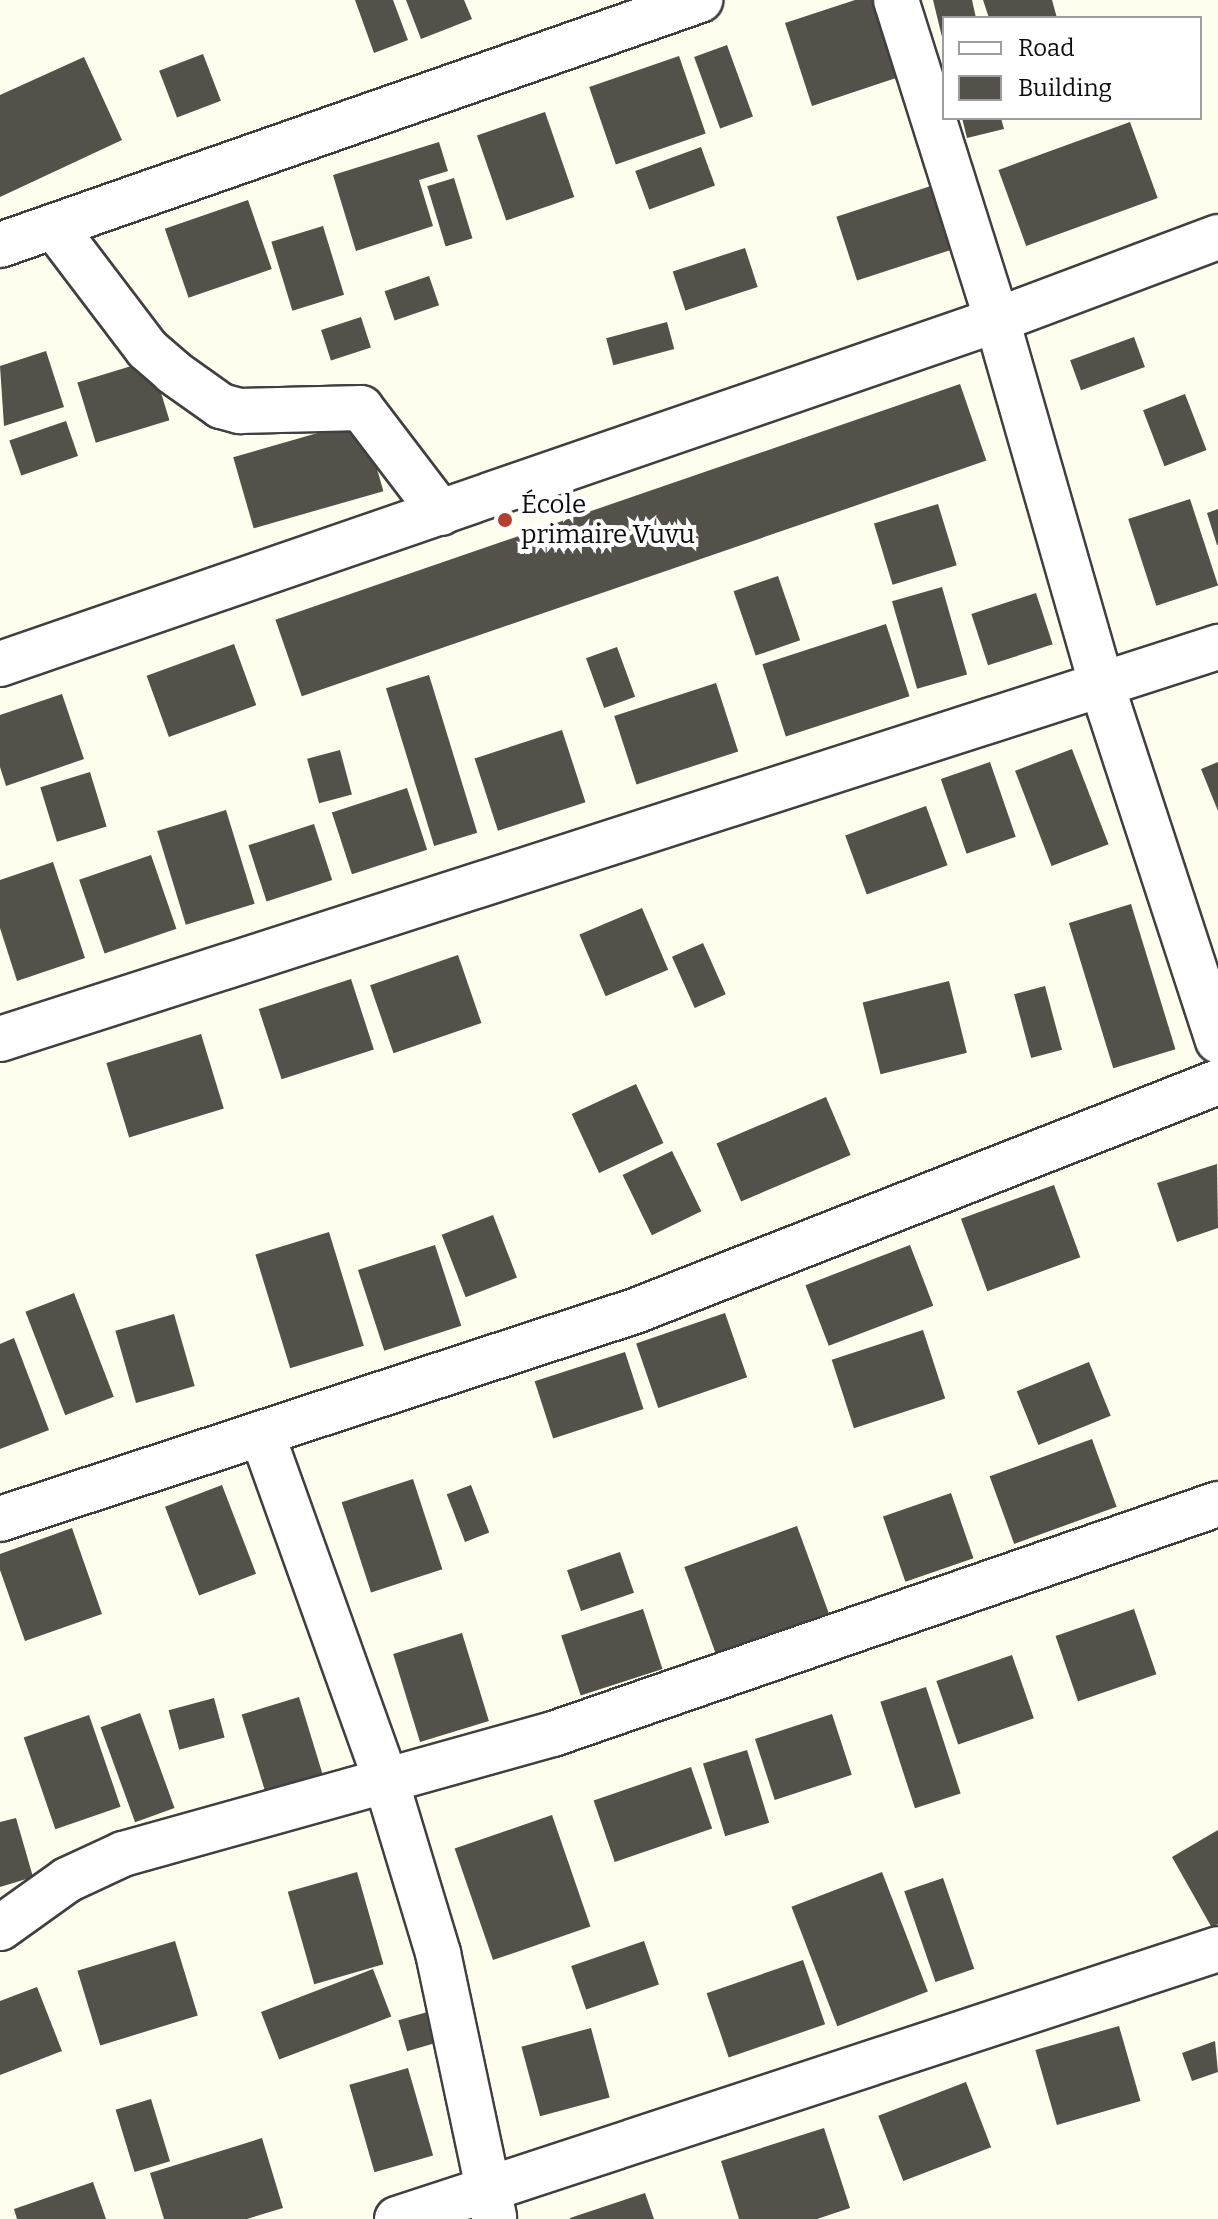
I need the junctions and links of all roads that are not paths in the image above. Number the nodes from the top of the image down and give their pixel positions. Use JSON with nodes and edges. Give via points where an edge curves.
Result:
{"nodes":[{"id":1,"x":700,"y":0,"type":"edge"},
{"id":2,"x":896,"y":0,"type":"edge"},
{"id":3,"x":56,"y":229,"type":"junction"},
{"id":4,"x":1218,"y":237,"type":"edge"},
{"id":5,"x":0,"y":245,"type":"edge"},
{"id":6,"x":997,"y":320,"type":"junction"},
{"id":7,"x":441,"y":513,"type":"junction"},
{"id":8,"x":1218,"y":647,"type":"edge"},
{"id":9,"x":0,"y":664,"type":"edge"},
{"id":10,"x":1102,"y":686,"type":"junction"},
{"id":11,"x":0,"y":1039,"type":"edge"},
{"id":12,"x":1218,"y":1040,"type":"edge"},
{"id":13,"x":1218,"y":1082,"type":"edge"},
{"id":14,"x":263,"y":1437,"type":"junction"},
{"id":15,"x":1218,"y":1504,"type":"edge"},
{"id":16,"x":0,"y":1519,"type":"edge"},
{"id":17,"x":387,"y":1784,"type":"junction"},
{"id":18,"x":0,"y":1928,"type":"edge"},
{"id":19,"x":1218,"y":1949,"type":"edge"},
{"id":20,"x":491,"y":2204,"type":"edge"},
{"id":21,"x":397,"y":2219,"type":"edge"}],
"edges":[{"from":1,"to":3,"type":"street"},
{"from":2,"to":6,"type":"street"},
{"from":3,"to":5,"type":"street"},
{"from":3,"to":7,"type":"street","via":[[147,349],[173,372],[221,406],[240,411],[361,408]]},
{"from":4,"to":6,"type":"street"},
{"from":6,"to":7,"type":"street"},
{"from":6,"to":10,"type":"street"},
{"from":7,"to":9,"type":"street"},
{"from":8,"to":10,"type":"street"},
{"from":10,"to":11,"type":"street"},
{"from":10,"to":12,"type":"street"},
{"from":13,"to":14,"type":"street","via":[[635,1311]]},
{"from":14,"to":16,"type":"street"},
{"from":14,"to":17,"type":"street"},
{"from":15,"to":17,"type":"street","via":[[553,1734]]},
{"from":17,"to":18,"type":"street","via":[[123,1854],[67,1880]]},
{"from":17,"to":20,"type":"street","via":[[438,1953]]},
{"from":19,"to":20,"type":"street"},
{"from":20,"to":21,"type":"street"}]}
